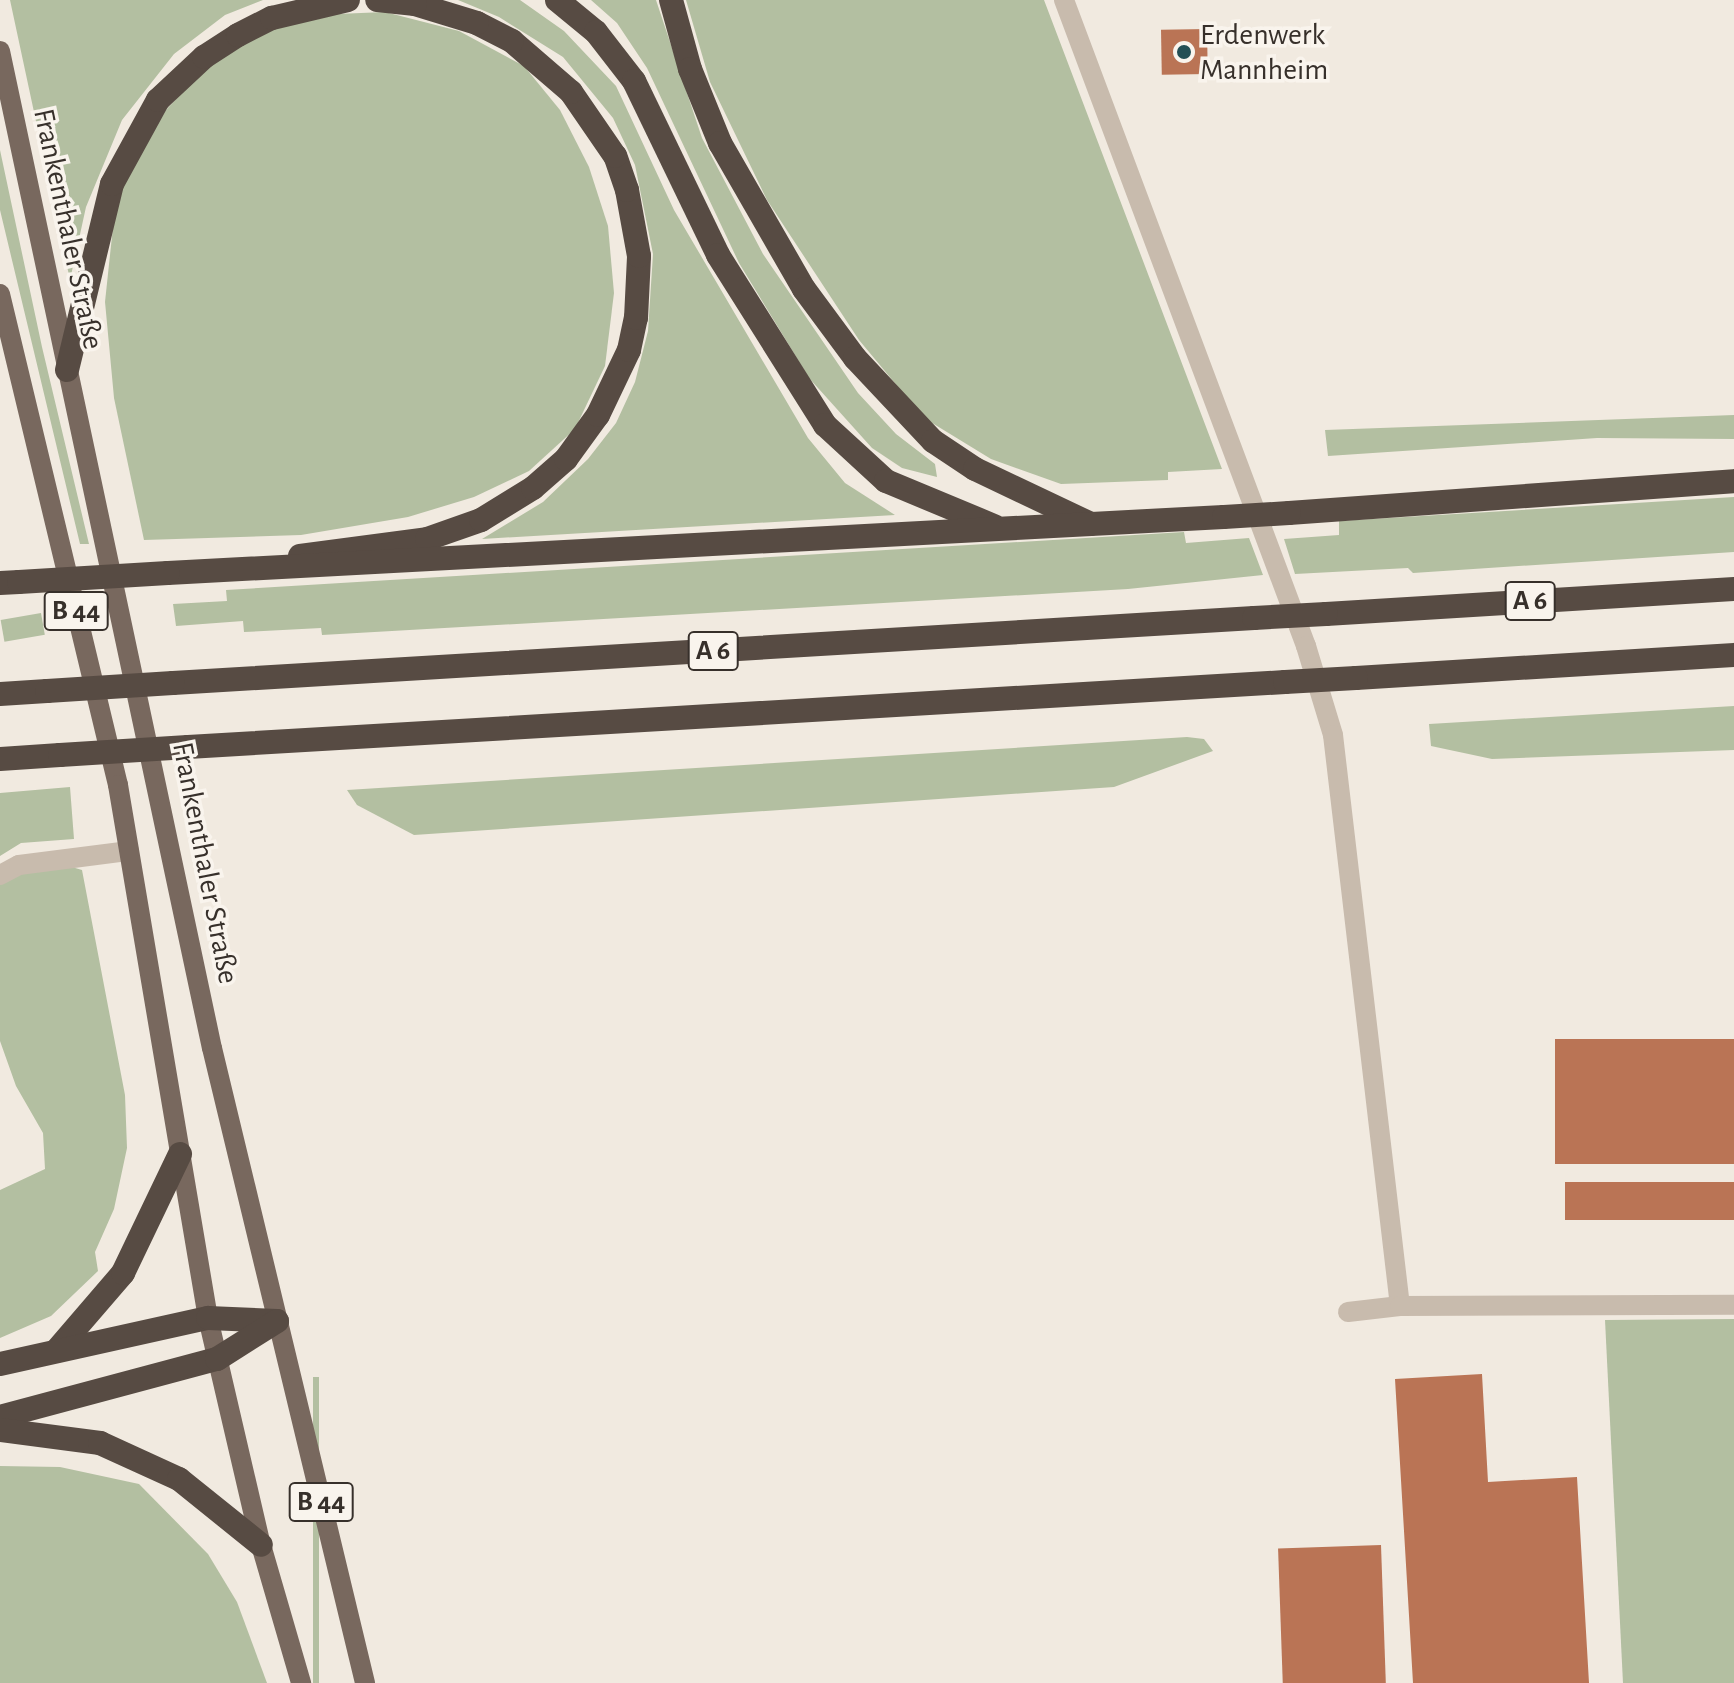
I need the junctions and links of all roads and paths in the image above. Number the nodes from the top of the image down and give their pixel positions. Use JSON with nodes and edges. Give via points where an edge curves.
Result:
{"nodes":[{"id":1,"x":348,"y":0,"type":"edge"},
{"id":2,"x":377,"y":0,"type":"edge"},
{"id":3,"x":557,"y":0,"type":"edge"},
{"id":4,"x":671,"y":0,"type":"edge"},
{"id":5,"x":1064,"y":0,"type":"edge"},
{"id":6,"x":0,"y":51,"type":"edge"},
{"id":7,"x":0,"y":294,"type":"edge"},
{"id":8,"x":67,"y":370,"type":"junction"},
{"id":9,"x":1734,"y":481,"type":"edge"},
{"id":10,"x":1093,"y":525,"type":"junction"},
{"id":11,"x":1004,"y":530,"type":"junction"},
{"id":12,"x":239,"y":569,"type":"junction"},
{"id":13,"x":9,"y":582,"type":"edge"},
{"id":14,"x":1734,"y":589,"type":"edge"},
{"id":15,"x":1734,"y":655,"type":"edge"},
{"id":16,"x":0,"y":694,"type":"edge"},
{"id":17,"x":0,"y":759,"type":"edge"},
{"id":18,"x":129,"y":851,"type":"junction"},
{"id":19,"x":0,"y":875,"type":"edge"},
{"id":20,"x":180,"y":1154,"type":"junction"},
{"id":21,"x":1734,"y":1305,"type":"edge"},
{"id":22,"x":1400,"y":1306,"type":"junction"},
{"id":23,"x":1348,"y":1312,"type":"dead end"},
{"id":24,"x":208,"y":1318,"type":"junction"},
{"id":25,"x":277,"y":1321,"type":"junction"},
{"id":26,"x":56,"y":1351,"type":"junction"},
{"id":27,"x":217,"y":1359,"type":"junction"},
{"id":28,"x":0,"y":1364,"type":"edge"},
{"id":29,"x":0,"y":1417,"type":"edge"},
{"id":30,"x":0,"y":1430,"type":"edge"},
{"id":31,"x":261,"y":1545,"type":"junction"},
{"id":32,"x":301,"y":1683,"type":"edge"},
{"id":33,"x":365,"y":1683,"type":"edge"}],
"edges":[{"from":1,"to":8,"type":"highway","via":[[272,18],[238,35],[193,66],[158,100],[112,184]]},
{"from":2,"to":12,"type":"highway","via":[[440,10],[512,41],[571,92],[595,124],[615,156],[635,224],[639,291],[629,350],[598,415],[566,459],[533,488],[481,520],[427,539],[311,553]]},
{"from":3,"to":11,"type":"highway","via":[[596,32],[634,81],[718,255],[825,425],[886,481]]},
{"from":4,"to":10,"type":"highway","via":[[690,69],[720,143],[804,289],[855,358],[933,441],[975,469]]},
{"from":5,"to":22,"type":"lane","via":[[1306,646],[1333,735]]},
{"from":6,"to":8,"type":"main road","name":"Frankenthaler Straße","number":"B 44"},
{"from":7,"to":18,"type":"main road","number":"B 44","via":[[118,785]]},
{"from":8,"to":25,"type":"main road","name":"Frankenthaler Straße","number":"B 44","via":[[212,1048]]},
{"from":9,"to":10,"type":"highway","bridge":true},
{"from":10,"to":11,"type":"highway"},
{"from":11,"to":12,"type":"highway"},
{"from":12,"to":13,"type":"highway","bridge":true},
{"from":14,"to":16,"type":"highway","number":"A 6","bridge":true},
{"from":15,"to":17,"type":"highway","number":"A 6","bridge":true},
{"from":18,"to":19,"type":"lane","via":[[19,865]]},
{"from":18,"to":20,"type":"main road","number":"B 44"},
{"from":20,"to":24,"type":"main road","number":"B 44"},
{"from":20,"to":26,"type":"highway","via":[[123,1273]]},
{"from":21,"to":22,"type":"lane"},
{"from":22,"to":23,"type":"lane"},
{"from":24,"to":25,"type":"highway"},
{"from":24,"to":26,"type":"highway"},
{"from":24,"to":27,"type":"main road","number":"B 44"},
{"from":25,"to":27,"type":"highway"},
{"from":25,"to":33,"type":"main road","name":"Frankenthaler Straße","number":"B 44"},
{"from":26,"to":28,"type":"highway"},
{"from":27,"to":29,"type":"highway"},
{"from":27,"to":31,"type":"main road","number":"B 44"},
{"from":30,"to":31,"type":"highway","via":[[100,1443],[179,1479]]},
{"from":31,"to":32,"type":"main road","number":"B 44"}]}
